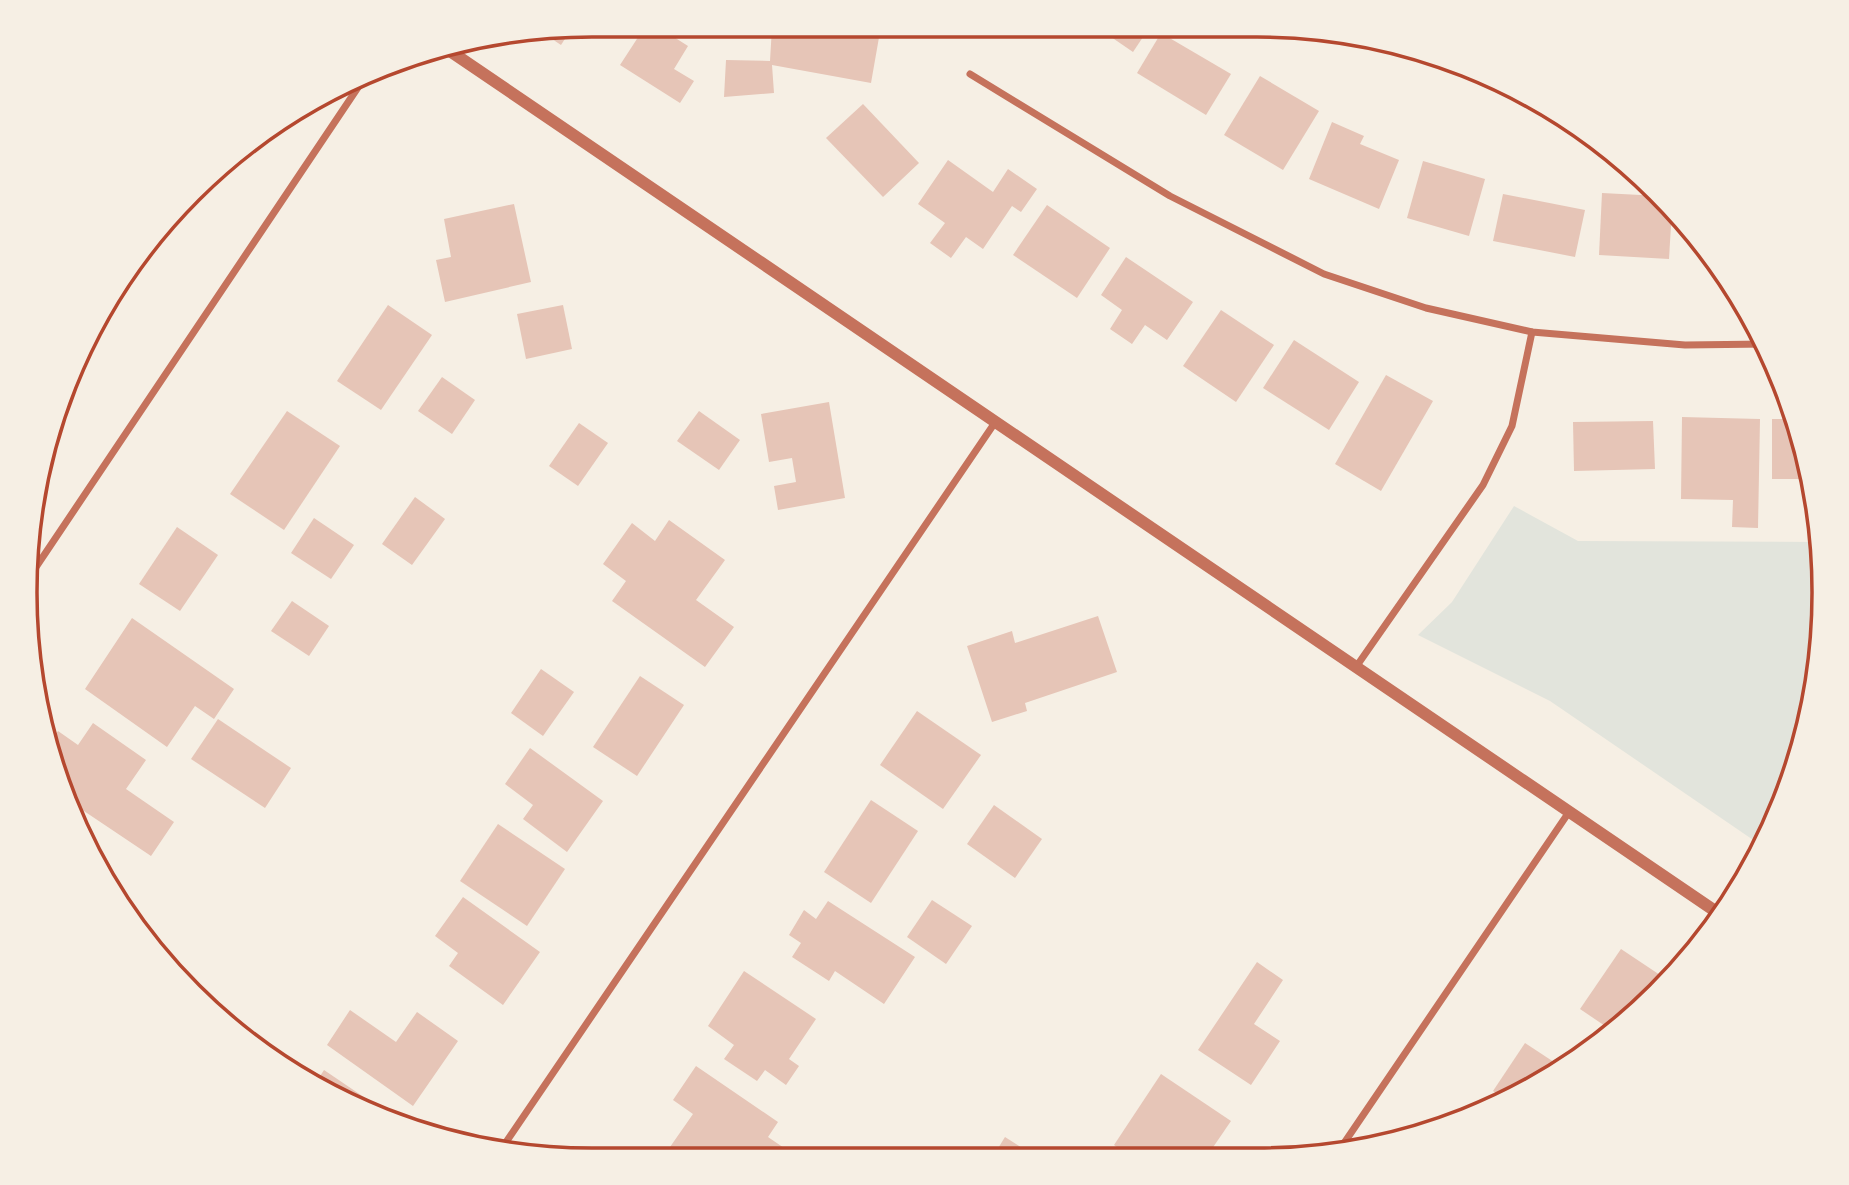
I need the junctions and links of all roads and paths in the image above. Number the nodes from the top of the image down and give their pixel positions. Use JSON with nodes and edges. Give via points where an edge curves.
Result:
{"nodes":[{"id":1,"x":456,"y":54,"type":"edge"},
{"id":2,"x":970,"y":74,"type":"dead end"},
{"id":3,"x":356,"y":90,"type":"edge"},
{"id":4,"x":1532,"y":332,"type":"junction"},
{"id":5,"x":1753,"y":344,"type":"edge"},
{"id":6,"x":996,"y":421,"type":"junction"},
{"id":7,"x":38,"y":564,"type":"edge"},
{"id":8,"x":1356,"y":667,"type":"junction"},
{"id":9,"x":1569,"y":812,"type":"junction"},
{"id":10,"x":1713,"y":909,"type":"edge"},
{"id":11,"x":507,"y":1141,"type":"edge"},
{"id":12,"x":1346,"y":1141,"type":"edge"}],
"edges":[{"from":1,"to":6,"type":"street"},
{"from":2,"to":4,"type":"street","via":[[1170,196],[1324,274],[1426,308]]},
{"from":3,"to":7,"type":"street"},
{"from":4,"to":5,"type":"street","via":[[1685,345]]},
{"from":4,"to":8,"type":"street","via":[[1512,426],[1483,485]]},
{"from":6,"to":8,"type":"street"},
{"from":6,"to":11,"type":"street"},
{"from":8,"to":9,"type":"street"},
{"from":9,"to":10,"type":"street"},
{"from":9,"to":12,"type":"street"}]}
